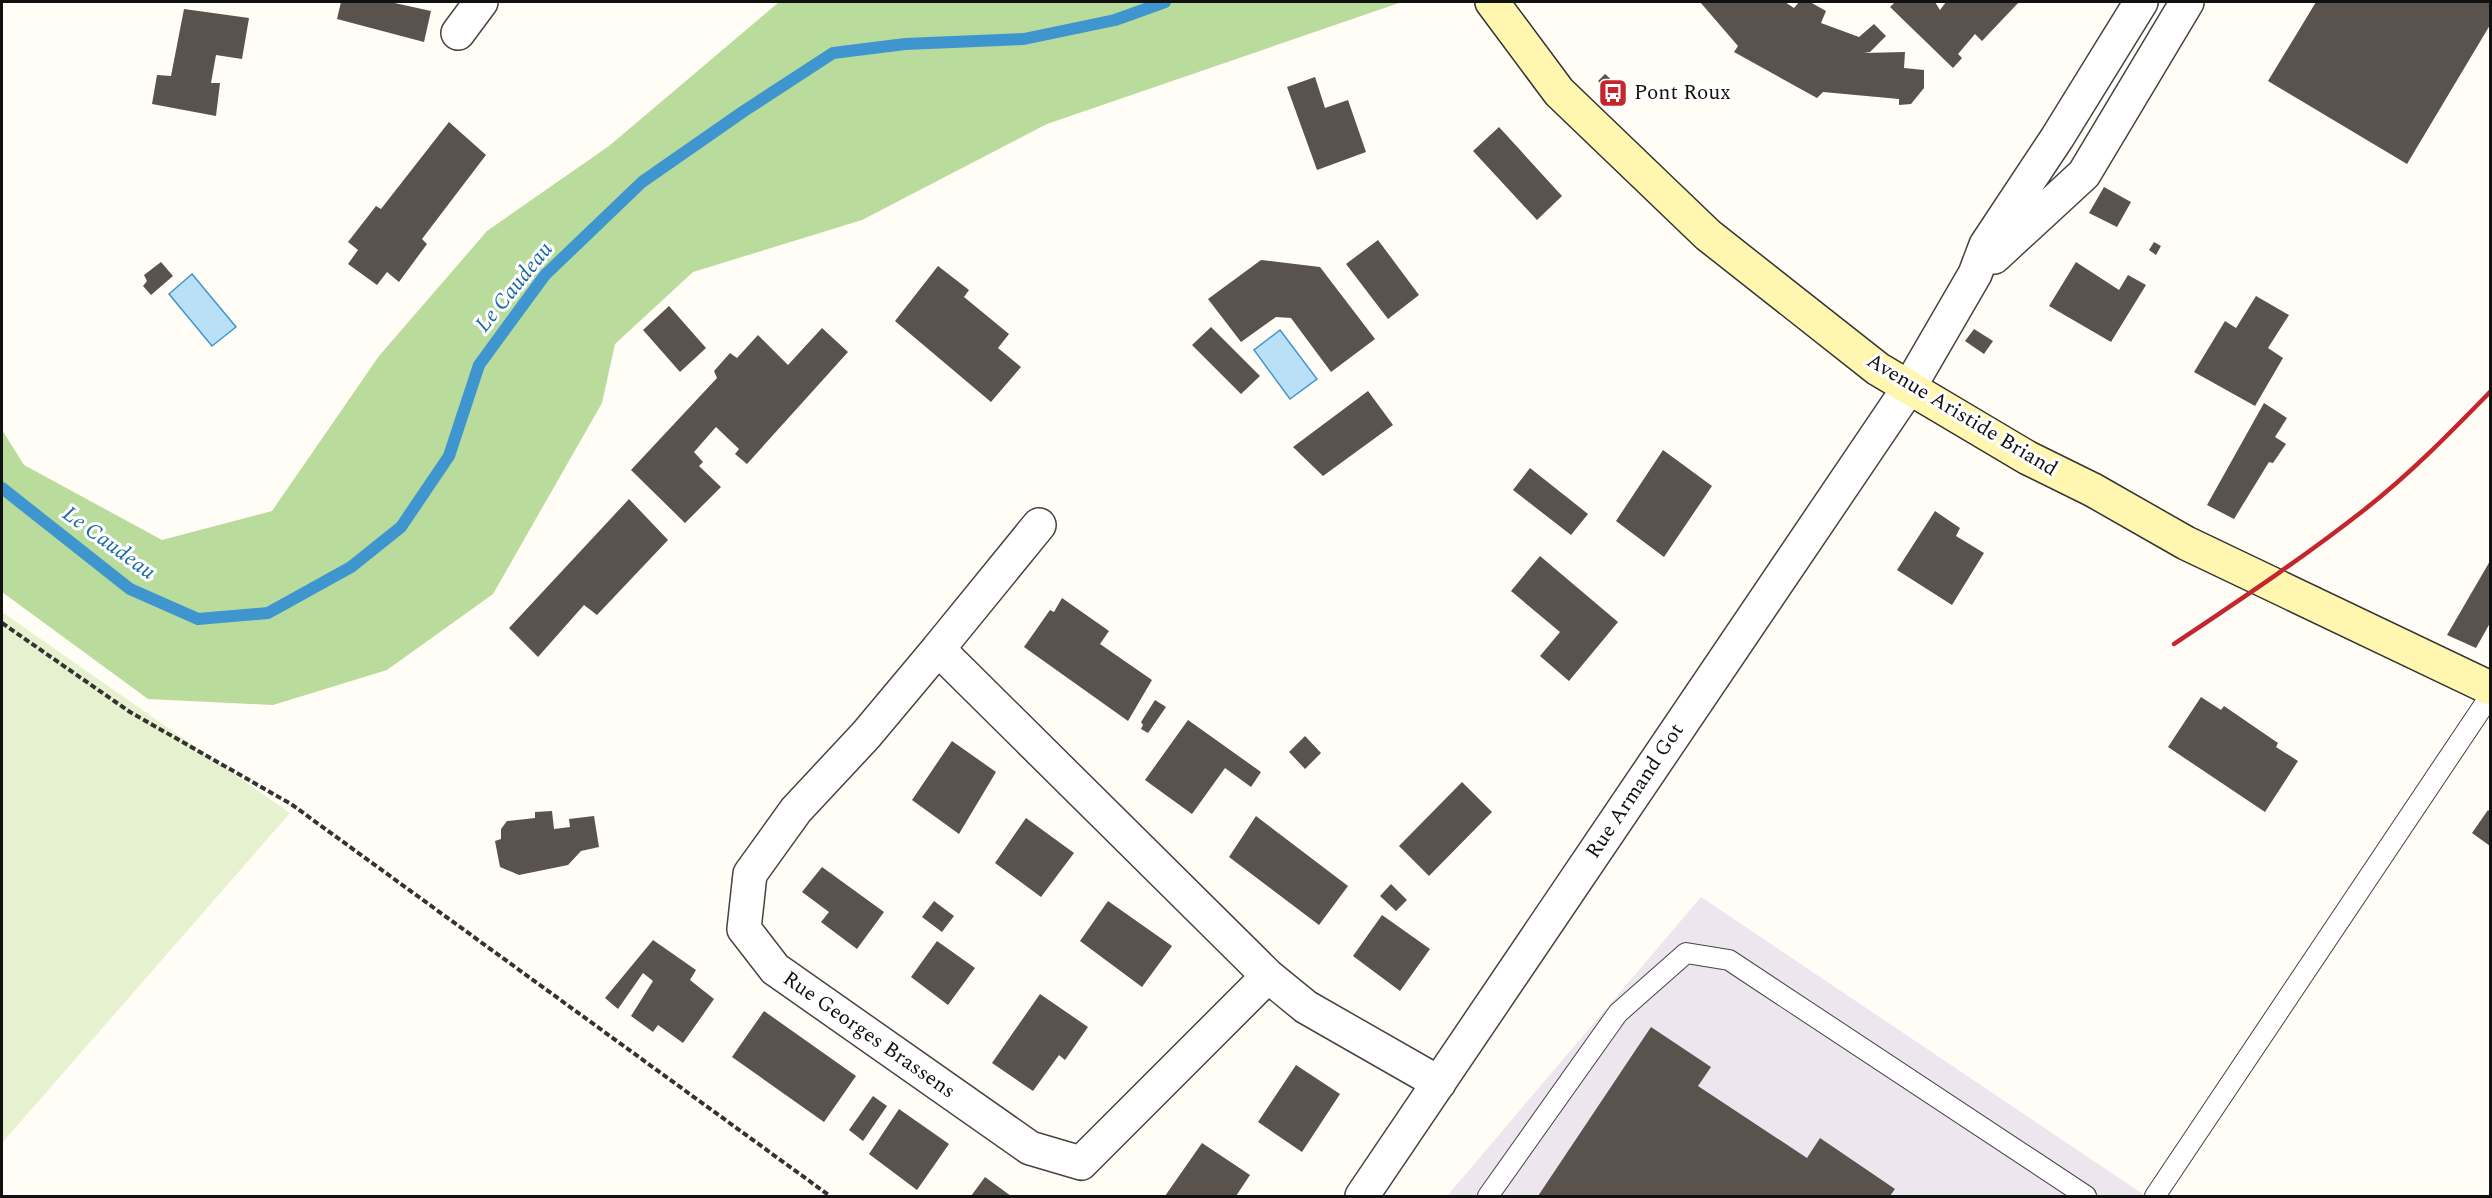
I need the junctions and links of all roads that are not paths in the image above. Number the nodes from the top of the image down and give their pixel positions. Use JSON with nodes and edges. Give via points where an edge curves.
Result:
{"nodes":[{"id":1,"x":481,"y":2,"type":"edge"},
{"id":2,"x":1492,"y":2,"type":"edge"},
{"id":3,"x":2141,"y":2,"type":"edge"},
{"id":4,"x":2187,"y":2,"type":"edge"},
{"id":5,"x":458,"y":33,"type":"dead end"},
{"id":6,"x":1975,"y":274,"type":"junction"},
{"id":7,"x":1910,"y":386,"type":"junction"},
{"id":8,"x":1039,"y":525,"type":"dead end"},
{"id":9,"x":938,"y":649,"type":"junction"},
{"id":10,"x":2490,"y":688,"type":"edge"},
{"id":11,"x":2490,"y":696,"type":"edge"},
{"id":12,"x":1269,"y":976,"type":"junction"},
{"id":13,"x":1439,"y":1083,"type":"junction"},
{"id":14,"x":1362,"y":1197,"type":"edge"},
{"id":15,"x":1488,"y":1197,"type":"edge"},
{"id":16,"x":2086,"y":1197,"type":"edge"},
{"id":17,"x":2155,"y":1197,"type":"edge"}],
"edges":[{"from":1,"to":5,"type":"street"},
{"from":2,"to":7,"type":"main road","name":"Avenue Aristide Briand","via":[[1559,92],[1708,235],[1878,369]]},
{"from":3,"to":6,"type":"street","via":[[2058,138],[1986,245]]},
{"from":4,"to":6,"type":"street","via":[[2084,174]]},
{"from":6,"to":7,"type":"street","name":"Rue Armand Got"},
{"from":7,"to":10,"type":"main road","name":"Avenue Aristide Briand","via":[[2028,458],[2186,543]]},
{"from":7,"to":13,"type":"street","name":"Rue Armand Got"},
{"from":8,"to":9,"type":"street","name":"Rue Georges Brassens"},
{"from":9,"to":12,"type":"street"},
{"from":9,"to":12,"type":"street","name":"Rue Georges Brassens","via":[[796,810],[750,874],[744,930],[775,969],[1030,1148],[1081,1163]]},
{"from":11,"to":17,"type":"lane"},
{"from":12,"to":13,"type":"street","via":[[1306,1007]]},
{"from":13,"to":14,"type":"street","name":"Rue Armand Got"},
{"from":15,"to":16,"type":"lane","via":[[1618,1013],[1686,953],[1729,960]]}]}
